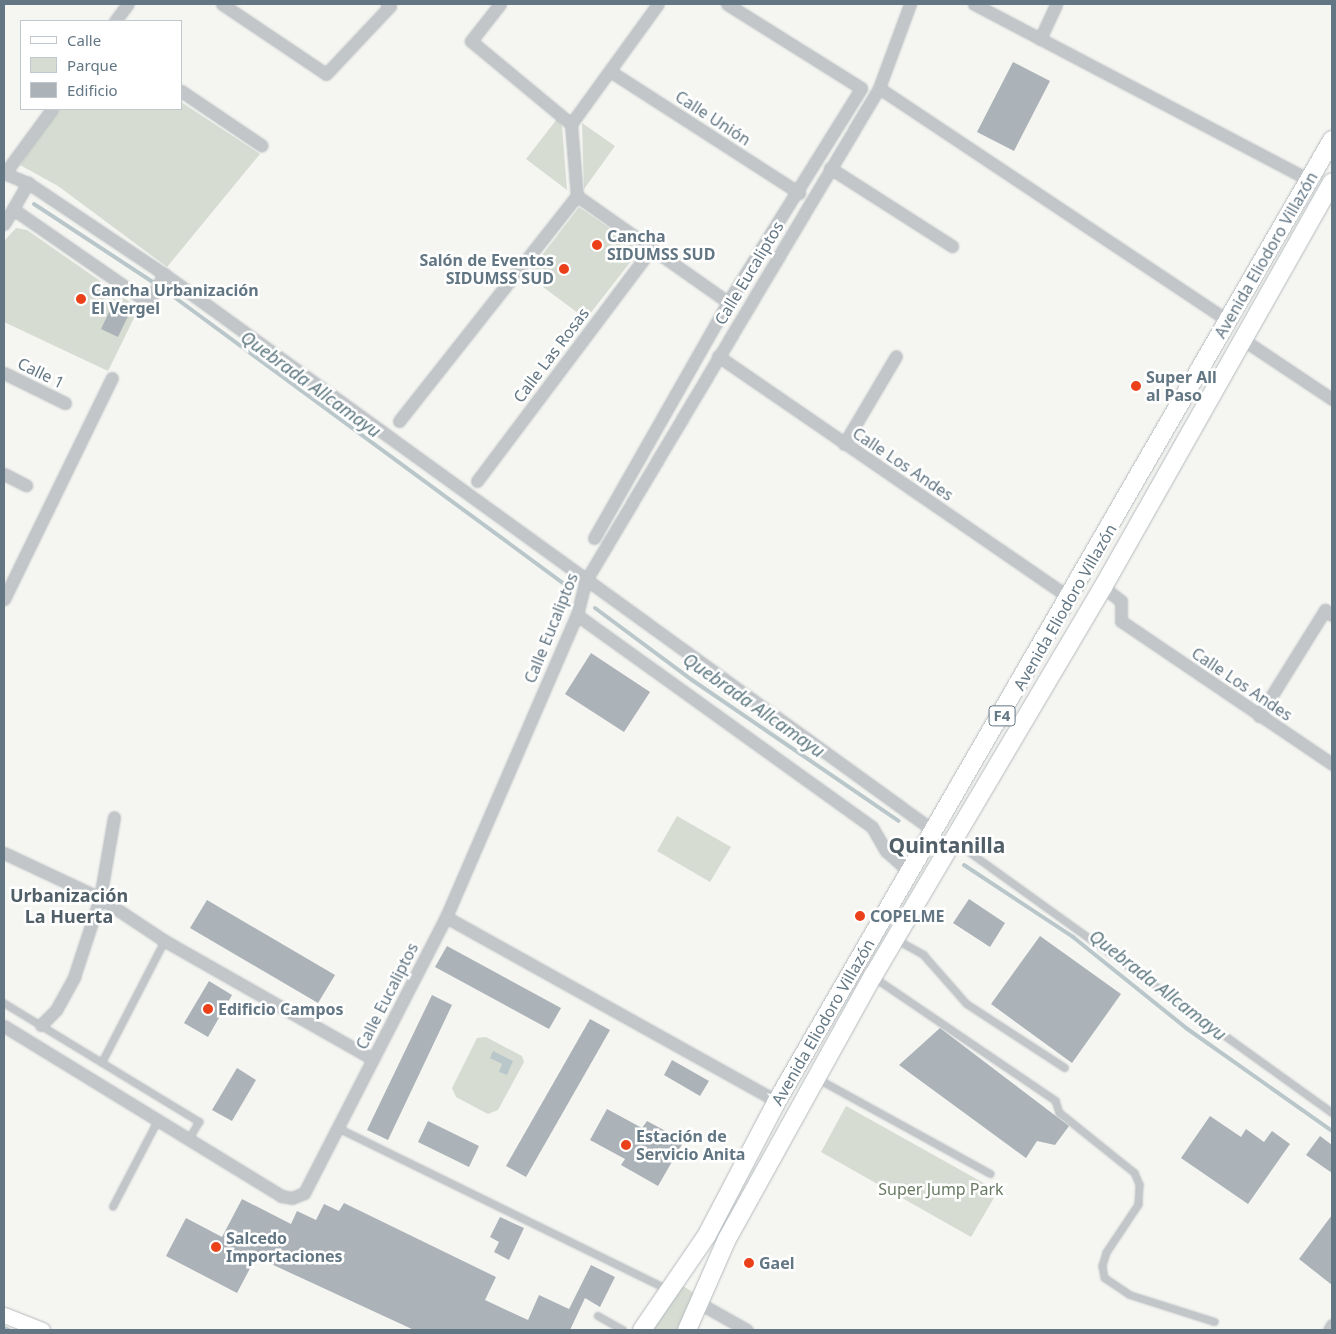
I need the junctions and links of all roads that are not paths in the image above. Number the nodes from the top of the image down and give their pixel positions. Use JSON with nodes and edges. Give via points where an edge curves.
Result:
{"nodes":[{"id":1,"x":128,"y":4,"type":"edge"},
{"id":2,"x":222,"y":4,"type":"edge"},
{"id":3,"x":387,"y":4,"type":"edge"},
{"id":4,"x":500,"y":4,"type":"edge"},
{"id":5,"x":658,"y":4,"type":"edge"},
{"id":6,"x":727,"y":4,"type":"edge"},
{"id":7,"x":910,"y":4,"type":"edge"},
{"id":8,"x":974,"y":4,"type":"edge"},
{"id":9,"x":1056,"y":4,"type":"edge"},
{"id":10,"x":116,"y":20,"type":"edge"},
{"id":11,"x":1040,"y":39,"type":"junction"},
{"id":12,"x":610,"y":71,"type":"junction"},
{"id":13,"x":879,"y":88,"type":"junction"},
{"id":14,"x":182,"y":92,"type":"edge"},
{"id":15,"x":51,"y":110,"type":"edge"},
{"id":16,"x":570,"y":124,"type":"junction"},
{"id":17,"x":1332,"y":140,"type":"edge"},
{"id":18,"x":261,"y":146,"type":"dead end"},
{"id":19,"x":830,"y":168,"type":"junction"},
{"id":20,"x":4,"y":173,"type":"edge"},
{"id":21,"x":1309,"y":180,"type":"junction"},
{"id":22,"x":1332,"y":182,"type":"edge"},
{"id":23,"x":28,"y":183,"type":"junction"},
{"id":24,"x":799,"y":192,"type":"junction"},
{"id":25,"x":577,"y":196,"type":"junction"},
{"id":26,"x":13,"y":209,"type":"junction"},
{"id":27,"x":4,"y":224,"type":"edge"},
{"id":28,"x":952,"y":246,"type":"dead end"},
{"id":29,"x":651,"y":249,"type":"junction"},
{"id":30,"x":162,"y":276,"type":"junction"},
{"id":31,"x":728,"y":302,"type":"junction"},
{"id":32,"x":1228,"y":322,"type":"junction"},
{"id":33,"x":1242,"y":339,"type":"junction"},
{"id":34,"x":718,"y":356,"type":"junction"},
{"id":35,"x":896,"y":356,"type":"dead end"},
{"id":36,"x":4,"y":373,"type":"edge"},
{"id":37,"x":112,"y":378,"type":"dead end"},
{"id":38,"x":1332,"y":399,"type":"edge"},
{"id":39,"x":65,"y":403,"type":"dead end"},
{"id":40,"x":398,"y":422,"type":"dead end"},
{"id":41,"x":844,"y":444,"type":"junction"},
{"id":42,"x":4,"y":474,"type":"edge"},
{"id":43,"x":477,"y":480,"type":"dead end"},
{"id":44,"x":26,"y":485,"type":"dead end"},
{"id":45,"x":594,"y":538,"type":"dead end"},
{"id":46,"x":585,"y":582,"type":"junction"},
{"id":47,"x":1103,"y":587,"type":"junction"},
{"id":48,"x":1070,"y":598,"type":"junction"},
{"id":49,"x":4,"y":599,"type":"edge"},
{"id":50,"x":1332,"y":614,"type":"edge"},
{"id":51,"x":577,"y":615,"type":"junction"},
{"id":52,"x":1259,"y":716,"type":"junction"},
{"id":53,"x":1332,"y":764,"type":"edge"},
{"id":54,"x":114,"y":817,"type":"dead end"},
{"id":55,"x":934,"y":831,"type":"junction"},
{"id":56,"x":953,"y":840,"type":"junction"},
{"id":57,"x":4,"y":853,"type":"edge"},
{"id":58,"x":909,"y":872,"type":"junction"},
{"id":59,"x":100,"y":898,"type":"junction"},
{"id":60,"x":446,"y":917,"type":"junction"},
{"id":61,"x":895,"y":939,"type":"junction"},
{"id":62,"x":166,"y":941,"type":"junction"},
{"id":63,"x":873,"y":976,"type":"junction"},
{"id":64,"x":4,"y":1003,"type":"edge"},
{"id":65,"x":4,"y":1026,"type":"edge"},
{"id":66,"x":40,"y":1026,"type":"junction"},
{"id":67,"x":373,"y":1059,"type":"junction"},
{"id":68,"x":102,"y":1063,"type":"junction"},
{"id":69,"x":1065,"y":1068,"type":"dead end"},
{"id":70,"x":816,"y":1078,"type":"junction"},
{"id":71,"x":777,"y":1101,"type":"junction"},
{"id":72,"x":1332,"y":1113,"type":"edge"},
{"id":73,"x":158,"y":1121,"type":"junction"},
{"id":74,"x":338,"y":1128,"type":"junction"},
{"id":75,"x":189,"y":1140,"type":"junction"},
{"id":76,"x":991,"y":1174,"type":"dead end"},
{"id":77,"x":113,"y":1207,"type":"dead end"},
{"id":78,"x":670,"y":1291,"type":"junction"},
{"id":79,"x":699,"y":1303,"type":"junction"},
{"id":80,"x":4,"y":1315,"type":"edge"},
{"id":81,"x":598,"y":1316,"type":"dead end"},
{"id":82,"x":1215,"y":1322,"type":"dead end"},
{"id":83,"x":1332,"y":1325,"type":"edge"},
{"id":84,"x":42,"y":1330,"type":"edge"},
{"id":85,"x":623,"y":1330,"type":"edge"},
{"id":86,"x":642,"y":1330,"type":"edge"},
{"id":87,"x":687,"y":1330,"type":"edge"},
{"id":88,"x":748,"y":1330,"type":"edge"},
{"id":89,"x":1329,"y":1330,"type":"edge"}],
"edges":[{"from":1,"to":10,"type":"street"},
{"from":2,"to":3,"type":"street","via":[[326,74],[390,6]]},
{"from":4,"to":16,"type":"street","via":[[471,41]]},
{"from":5,"to":12,"type":"street"},
{"from":6,"to":24,"type":"street","name":"Calle Eucaliptos","via":[[860,88]]},
{"from":7,"to":13,"type":"street","name":"Calle Eucaliptos"},
{"from":8,"to":11,"type":"street"},
{"from":9,"to":11,"type":"street"},
{"from":11,"to":21,"type":"street"},
{"from":12,"to":16,"type":"street"},
{"from":12,"to":24,"type":"street","name":"Calle Unión"},
{"from":13,"to":19,"type":"street","name":"Calle Eucaliptos"},
{"from":13,"to":32,"type":"street"},
{"from":14,"to":18,"type":"street"},
{"from":15,"to":20,"type":"street"},
{"from":16,"to":25,"type":"street"},
{"from":17,"to":21,"type":"highway","name":"Avenida Eliodoro Villazón","number":"F4"},
{"from":19,"to":28,"type":"street"},
{"from":19,"to":34,"type":"street","name":"Calle Eucaliptos"},
{"from":20,"to":23,"type":"street"},
{"from":21,"to":32,"type":"highway","name":"Avenida Eliodoro Villazón","number":"F4"},
{"from":22,"to":33,"type":"highway","name":"Avenida Eliodoro Villazón","number":"F4"},
{"from":23,"to":26,"type":"street"},
{"from":23,"to":30,"type":"street"},
{"from":24,"to":31,"type":"street","name":"Calle Eucaliptos"},
{"from":25,"to":29,"type":"street"},
{"from":25,"to":40,"type":"street"},
{"from":26,"to":27,"type":"street"},
{"from":26,"to":30,"type":"street","via":[[149,303]]},
{"from":29,"to":31,"type":"street"},
{"from":29,"to":43,"type":"street","name":"Calle Las Rosas"},
{"from":30,"to":46,"type":"street"},
{"from":31,"to":45,"type":"street","name":"Calle Eucaliptos"},
{"from":32,"to":48,"type":"highway","name":"Avenida Eliodoro Villazón","number":"F4"},
{"from":33,"to":38,"type":"street"},
{"from":33,"to":47,"type":"highway","name":"Avenida Eliodoro Villazón","number":"F4"},
{"from":34,"to":41,"type":"street","name":"Calle Los Andes"},
{"from":34,"to":46,"type":"street","name":"Calle Eucaliptos"},
{"from":35,"to":41,"type":"street"},
{"from":36,"to":39,"type":"street","name":"Calle 1"},
{"from":37,"to":49,"type":"street"},
{"from":41,"to":48,"type":"street","name":"Calle Los Andes"},
{"from":42,"to":44,"type":"street"},
{"from":46,"to":51,"type":"street","name":"Calle Eucaliptos"},
{"from":46,"to":55,"type":"street"},
{"from":47,"to":52,"type":"street","name":"Calle Los Andes","via":[[1121,600],[1121,621]]},
{"from":47,"to":56,"type":"highway","name":"Avenida Eliodoro Villazón","number":"F4"},
{"from":48,"to":55,"type":"highway","name":"Avenida Eliodoro Villazón","number":"F4"},
{"from":50,"to":52,"type":"street","via":[[1325,610]]},
{"from":51,"to":58,"type":"street","via":[[872,827],[886,851]]},
{"from":51,"to":60,"type":"street","name":"Calle Eucaliptos"},
{"from":52,"to":53,"type":"street","name":"Calle Los Andes"},
{"from":54,"to":59,"type":"street"},
{"from":55,"to":58,"type":"highway","name":"Avenida Eliodoro Villazón","number":"F4"},
{"from":56,"to":61,"type":"highway","name":"Avenida Eliodoro Villazón","number":"F4"},
{"from":56,"to":72,"type":"lane"},
{"from":57,"to":59,"type":"street"},
{"from":58,"to":71,"type":"highway","name":"Avenida Eliodoro Villazón","number":"F4"},
{"from":59,"to":62,"type":"street"},
{"from":59,"to":66,"type":"street","via":[[74,977],[56,1010]]},
{"from":60,"to":67,"type":"street","name":"Calle Eucaliptos"},
{"from":60,"to":71,"type":"street"},
{"from":61,"to":63,"type":"highway","name":"Avenida Eliodoro Villazón","number":"F4"},
{"from":61,"to":69,"type":"lane","via":[[924,955],[967,1004]]},
{"from":62,"to":67,"type":"street"},
{"from":62,"to":68,"type":"lane"},
{"from":63,"to":70,"type":"highway","name":"Avenida Eliodoro Villazón","number":"F4"},
{"from":63,"to":82,"type":"lane","via":[[1056,1101],[1060,1113],[1135,1173],[1140,1185],[1139,1205],[1108,1253],[1103,1266],[1106,1278],[1130,1295]]},
{"from":64,"to":66,"type":"lane"},
{"from":65,"to":73,"type":"street"},
{"from":66,"to":68,"type":"lane"},
{"from":67,"to":74,"type":"street","name":"Calle Eucaliptos"},
{"from":68,"to":75,"type":"lane","via":[[200,1122]]},
{"from":70,"to":76,"type":"lane"},
{"from":70,"to":79,"type":"highway","name":"Avenida Eliodoro Villazón","number":"F4","via":[[727,1239]]},
{"from":71,"to":78,"type":"highway","name":"Avenida Eliodoro Villazón","number":"F4","via":[[707,1235]]},
{"from":73,"to":75,"type":"street"},
{"from":73,"to":77,"type":"lane"},
{"from":74,"to":75,"type":"street","name":"Calle Eucaliptos","via":[[304,1193],[292,1198]]},
{"from":74,"to":78,"type":"lane"},
{"from":78,"to":86,"type":"highway","name":"Avenida Eliodoro Villazón","number":"F4"},
{"from":79,"to":87,"type":"highway","name":"Avenida Eliodoro Villazón","number":"F4"},
{"from":79,"to":88,"type":"street"},
{"from":80,"to":84,"type":"main road"},
{"from":81,"to":85,"type":"lane"},
{"from":83,"to":89,"type":"street"}]}
